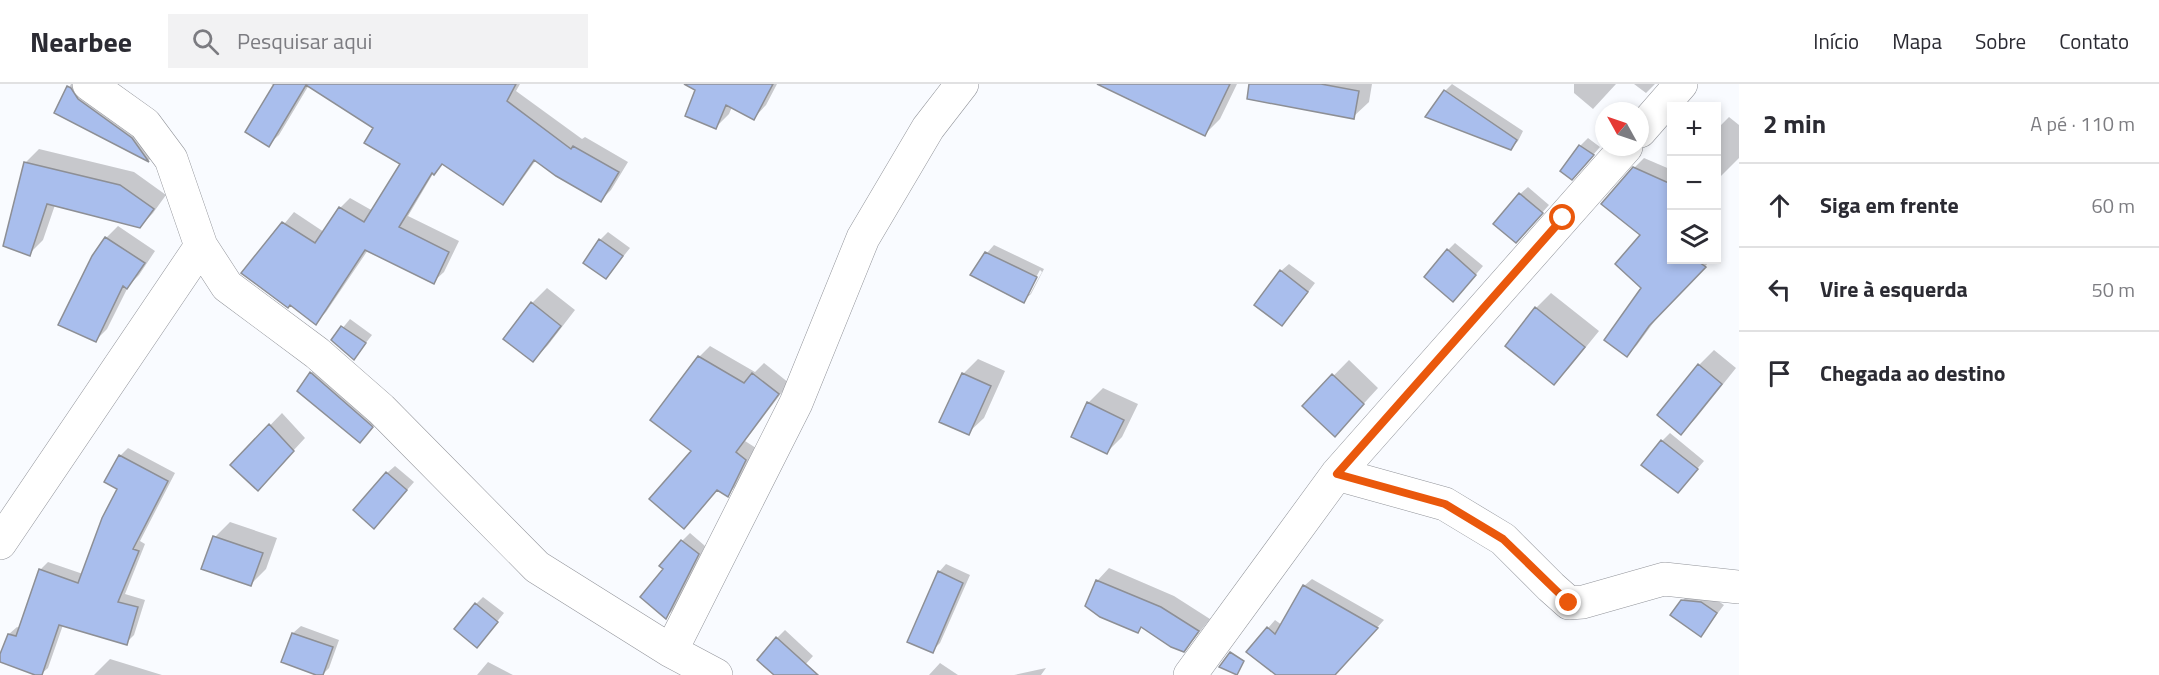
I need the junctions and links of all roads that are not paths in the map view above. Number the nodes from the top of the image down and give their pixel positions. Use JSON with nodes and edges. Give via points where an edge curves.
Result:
{"nodes":[{"id":1,"x":89,"y":84,"type":"edge"},
{"id":2,"x":962,"y":84,"type":"edge"},
{"id":3,"x":1681,"y":84,"type":"edge"},
{"id":4,"x":1649,"y":121,"type":"edge"},
{"id":5,"x":1618,"y":156,"type":"edge"},
{"id":6,"x":201,"y":246,"type":"junction"},
{"id":7,"x":1337,"y":474,"type":"junction"},
{"id":8,"x":0,"y":543,"type":"edge"},
{"id":9,"x":1739,"y":587,"type":"edge"},
{"id":10,"x":671,"y":651,"type":"junction"},
{"id":11,"x":716,"y":675,"type":"edge"},
{"id":12,"x":1190,"y":675,"type":"edge"}],
"edges":[{"from":1,"to":6,"type":"street","via":[[146,124],[171,159]]},
{"from":2,"to":10,"type":"street","via":[[928,128],[863,238],[796,403]]},
{"from":3,"to":4,"type":"street"},
{"from":5,"to":7,"type":"street"},
{"from":6,"to":8,"type":"street"},
{"from":6,"to":10,"type":"street","via":[[227,286],[317,352],[381,410],[537,567]]},
{"from":7,"to":9,"type":"street","via":[[1445,504],[1503,539],[1569,603],[1664,579]]},
{"from":7,"to":12,"type":"street"},
{"from":10,"to":11,"type":"street"}]}
